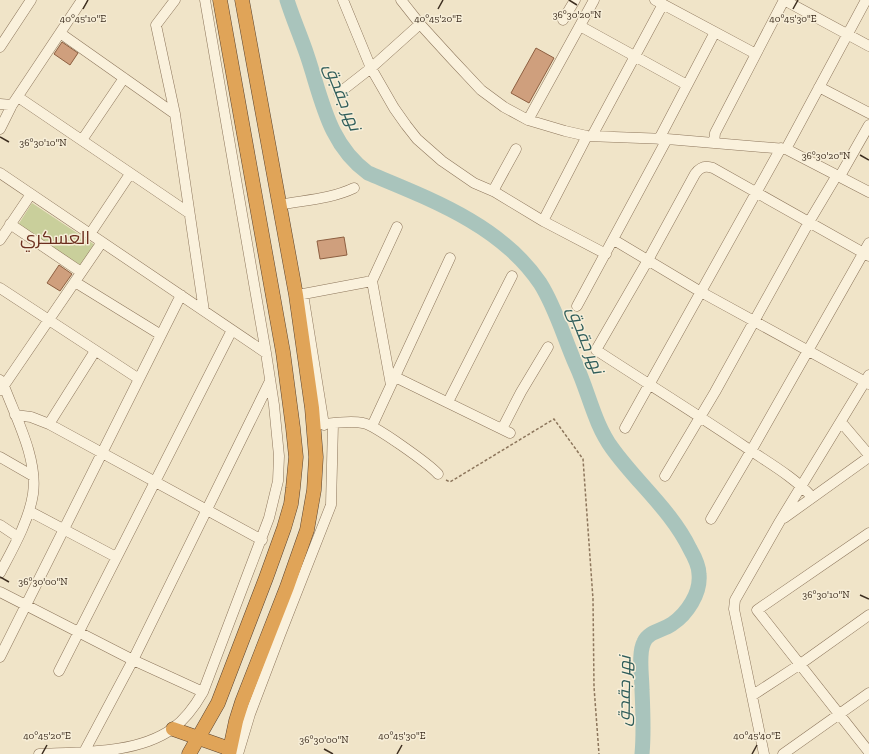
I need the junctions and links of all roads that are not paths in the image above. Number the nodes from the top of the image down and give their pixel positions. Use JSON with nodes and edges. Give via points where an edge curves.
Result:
{"nodes":[{"id":1,"x":32,"y":0,"type":"edge"},
{"id":2,"x":82,"y":0,"type":"edge"},
{"id":3,"x":175,"y":0,"type":"edge"},
{"id":4,"x":205,"y":0,"type":"edge"},
{"id":5,"x":220,"y":0,"type":"edge"},
{"id":6,"x":242,"y":0,"type":"edge"},
{"id":7,"x":343,"y":0,"type":"edge"},
{"id":8,"x":401,"y":0,"type":"edge"},
{"id":9,"x":575,"y":0,"type":"edge"},
{"id":10,"x":594,"y":0,"type":"edge"},
{"id":11,"x":784,"y":0,"type":"edge"},
{"id":12,"x":866,"y":0,"type":"edge"},
{"id":13,"x":660,"y":2,"type":"edge"},
{"id":14,"x":800,"y":4,"type":"edge"},
{"id":15,"x":563,"y":20,"type":"dead end"},
{"id":16,"x":420,"y":24,"type":"junction"},
{"id":17,"x":580,"y":26,"type":"junction"},
{"id":18,"x":716,"y":32,"type":"junction"},
{"id":19,"x":60,"y":33,"type":"junction"},
{"id":20,"x":847,"y":34,"type":"junction"},
{"id":21,"x":869,"y":46,"type":"edge"},
{"id":22,"x":0,"y":47,"type":"edge"},
{"id":23,"x":756,"y":54,"type":"junction"},
{"id":24,"x":635,"y":56,"type":"junction"},
{"id":25,"x":371,"y":68,"type":"junction"},
{"id":26,"x":124,"y":78,"type":"junction"},
{"id":27,"x":687,"y":85,"type":"junction"},
{"id":28,"x":819,"y":87,"type":"junction"},
{"id":29,"x":339,"y":93,"type":"dead end"},
{"id":30,"x":15,"y":101,"type":"junction"},
{"id":31,"x":0,"y":104,"type":"edge"},
{"id":32,"x":869,"y":113,"type":"edge"},
{"id":33,"x":175,"y":114,"type":"junction"},
{"id":34,"x":528,"y":120,"type":"junction"},
{"id":35,"x":869,"y":125,"type":"edge"},
{"id":36,"x":0,"y":129,"type":"edge"},
{"id":37,"x":590,"y":136,"type":"junction"},
{"id":38,"x":663,"y":139,"type":"junction"},
{"id":39,"x":82,"y":140,"type":"junction"},
{"id":40,"x":714,"y":143,"type":"junction"},
{"id":41,"x":516,"y":149,"type":"dead end"},
{"id":42,"x":784,"y":149,"type":"junction"},
{"id":43,"x":0,"y":173,"type":"edge"},
{"id":44,"x":130,"y":174,"type":"junction"},
{"id":45,"x":838,"y":175,"type":"junction"},
{"id":46,"x":354,"y":188,"type":"dead end"},
{"id":47,"x":493,"y":191,"type":"junction"},
{"id":48,"x":869,"y":192,"type":"edge"},
{"id":49,"x":756,"y":193,"type":"junction"},
{"id":50,"x":31,"y":194,"type":"junction"},
{"id":51,"x":279,"y":204,"type":"junction"},
{"id":52,"x":189,"y":213,"type":"junction"},
{"id":53,"x":543,"y":221,"type":"junction"},
{"id":54,"x":809,"y":222,"type":"junction"},
{"id":55,"x":10,"y":224,"type":"junction"},
{"id":56,"x":397,"y":227,"type":"dead end"},
{"id":57,"x":90,"y":234,"type":"junction"},
{"id":58,"x":0,"y":240,"type":"edge"},
{"id":59,"x":614,"y":240,"type":"junction"},
{"id":60,"x":102,"y":242,"type":"junction"},
{"id":61,"x":869,"y":243,"type":"edge"},
{"id":62,"x":606,"y":254,"type":"junction"},
{"id":63,"x":866,"y":255,"type":"edge"},
{"id":64,"x":450,"y":258,"type":"dead end"},
{"id":65,"x":648,"y":260,"type":"junction"},
{"id":66,"x":81,"y":272,"type":"junction"},
{"id":67,"x":512,"y":276,"type":"dead end"},
{"id":68,"x":372,"y":281,"type":"junction"},
{"id":69,"x":75,"y":282,"type":"junction"},
{"id":70,"x":0,"y":288,"type":"edge"},
{"id":71,"x":702,"y":292,"type":"junction"},
{"id":72,"x":299,"y":294,"type":"junction"},
{"id":73,"x":181,"y":295,"type":"junction"},
{"id":74,"x":577,"y":306,"type":"dead end"},
{"id":75,"x":204,"y":311,"type":"junction"},
{"id":76,"x":49,"y":320,"type":"junction"},
{"id":77,"x":754,"y":321,"type":"junction"},
{"id":78,"x":232,"y":330,"type":"junction"},
{"id":79,"x":161,"y":335,"type":"junction"},
{"id":80,"x":548,"y":347,"type":"dead end"},
{"id":81,"x":808,"y":350,"type":"junction"},
{"id":82,"x":96,"y":351,"type":"junction"},
{"id":83,"x":266,"y":353,"type":"junction"},
{"id":84,"x":139,"y":379,"type":"junction"},
{"id":85,"x":391,"y":379,"type":"junction"},
{"id":86,"x":868,"y":380,"type":"edge"},
{"id":87,"x":270,"y":381,"type":"junction"},
{"id":88,"x":649,"y":384,"type":"junction"},
{"id":89,"x":1,"y":386,"type":"edge"},
{"id":90,"x":448,"y":402,"type":"junction"},
{"id":91,"x":15,"y":415,"type":"junction"},
{"id":92,"x":700,"y":416,"type":"junction"},
{"id":93,"x":841,"y":422,"type":"junction"},
{"id":94,"x":49,"y":424,"type":"junction"},
{"id":95,"x":324,"y":425,"type":"junction"},
{"id":96,"x":372,"y":426,"type":"junction"},
{"id":97,"x":625,"y":428,"type":"dead end"},
{"id":98,"x":751,"y":451,"type":"junction"},
{"id":99,"x":103,"y":453,"type":"junction"},
{"id":100,"x":869,"y":456,"type":"edge"},
{"id":101,"x":0,"y":457,"type":"edge"},
{"id":102,"x":438,"y":474,"type":"road end"},
{"id":103,"x":33,"y":476,"type":"junction"},
{"id":104,"x":665,"y":476,"type":"dead end"},
{"id":105,"x":155,"y":481,"type":"junction"},
{"id":106,"x":802,"y":485,"type":"junction"},
{"id":107,"x":812,"y":497,"type":"junction"},
{"id":108,"x":206,"y":509,"type":"junction"},
{"id":109,"x":29,"y":511,"type":"junction"},
{"id":110,"x":711,"y":519,"type":"dead end"},
{"id":111,"x":780,"y":521,"type":"junction"},
{"id":112,"x":0,"y":525,"type":"edge"},
{"id":113,"x":64,"y":530,"type":"junction"},
{"id":114,"x":869,"y":533,"type":"edge"},
{"id":115,"x":18,"y":536,"type":"junction"},
{"id":116,"x":262,"y":540,"type":"junction"},
{"id":117,"x":116,"y":557,"type":"junction"},
{"id":118,"x":0,"y":573,"type":"edge"},
{"id":119,"x":0,"y":592,"type":"edge"},
{"id":120,"x":26,"y":606,"type":"junction"},
{"id":121,"x":869,"y":615,"type":"edge"},
{"id":122,"x":78,"y":632,"type":"junction"},
{"id":123,"x":0,"y":657,"type":"edge"},
{"id":124,"x":133,"y":660,"type":"junction"},
{"id":125,"x":799,"y":665,"type":"junction"},
{"id":126,"x":59,"y":671,"type":"dead end"},
{"id":127,"x":203,"y":692,"type":"junction"},
{"id":128,"x":869,"y":693,"type":"edge"},
{"id":129,"x":752,"y":695,"type":"junction"},
{"id":130,"x":839,"y":714,"type":"junction"},
{"id":131,"x":173,"y":729,"type":"junction"},
{"id":132,"x":199,"y":738,"type":"junction"},
{"id":133,"x":84,"y":752,"type":"junction"},
{"id":134,"x":232,"y":752,"type":"edge"},
{"id":135,"x":869,"y":752,"type":"edge"},
{"id":136,"x":39,"y":754,"type":"edge"},
{"id":137,"x":189,"y":754,"type":"edge"},
{"id":138,"x":764,"y":754,"type":"edge"},
{"id":139,"x":784,"y":754,"type":"edge"}],
"edges":[{"from":1,"to":22,"type":"street"},
{"from":2,"to":19,"type":"street"},
{"from":3,"to":33,"type":"street","via":[[156,25]]},
{"from":4,"to":83,"type":"street"},
{"from":5,"to":132,"type":"highway","via":[[283,352],[296,457],[293,488],[284,528],[230,674]]},
{"from":6,"to":51,"type":"highway"},
{"from":7,"to":25,"type":"street"},
{"from":8,"to":16,"type":"street"},
{"from":9,"to":15,"type":"street"},
{"from":10,"to":17,"type":"street"},
{"from":11,"to":14,"type":"street"},
{"from":11,"to":23,"type":"street"},
{"from":12,"to":20,"type":"street"},
{"from":13,"to":18,"type":"street"},
{"from":13,"to":24,"type":"street"},
{"from":14,"to":20,"type":"street"},
{"from":16,"to":25,"type":"street"},
{"from":16,"to":34,"type":"street","via":[[481,90]]},
{"from":17,"to":24,"type":"street"},
{"from":17,"to":34,"type":"street"},
{"from":18,"to":23,"type":"street"},
{"from":18,"to":27,"type":"street"},
{"from":19,"to":26,"type":"street"},
{"from":19,"to":30,"type":"street"},
{"from":20,"to":21,"type":"street"},
{"from":20,"to":28,"type":"street"},
{"from":23,"to":40,"type":"street","via":[[715,133]]},
{"from":24,"to":27,"type":"street"},
{"from":24,"to":37,"type":"street"},
{"from":25,"to":29,"type":"street"},
{"from":25,"to":47,"type":"street","via":[[394,108],[417,139],[442,161],[474,183]]},
{"from":26,"to":33,"type":"street"},
{"from":26,"to":39,"type":"street"},
{"from":27,"to":38,"type":"street"},
{"from":28,"to":32,"type":"street"},
{"from":28,"to":42,"type":"street"},
{"from":30,"to":31,"type":"street"},
{"from":30,"to":36,"type":"street"},
{"from":30,"to":39,"type":"street"},
{"from":33,"to":52,"type":"street"},
{"from":34,"to":37,"type":"street"},
{"from":35,"to":45,"type":"street"},
{"from":37,"to":38,"type":"street"},
{"from":37,"to":53,"type":"street"},
{"from":38,"to":40,"type":"street"},
{"from":38,"to":59,"type":"street"},
{"from":39,"to":44,"type":"street"},
{"from":40,"to":42,"type":"street"},
{"from":41,"to":47,"type":"street"},
{"from":42,"to":45,"type":"street"},
{"from":42,"to":49,"type":"street"},
{"from":43,"to":50,"type":"street"},
{"from":44,"to":52,"type":"street"},
{"from":44,"to":57,"type":"street"},
{"from":45,"to":48,"type":"street"},
{"from":45,"to":54,"type":"street"},
{"from":46,"to":51,"type":"street","via":[[334,196]]},
{"from":47,"to":53,"type":"street"},
{"from":49,"to":54,"type":"street"},
{"from":49,"to":65,"type":"street","via":[[713,168],[701,168],[695,174]]},
{"from":49,"to":71,"type":"street"},
{"from":50,"to":55,"type":"street"},
{"from":50,"to":57,"type":"street"},
{"from":51,"to":72,"type":"highway"},
{"from":52,"to":75,"type":"street"},
{"from":53,"to":62,"type":"street"},
{"from":54,"to":63,"type":"street"},
{"from":54,"to":77,"type":"street"},
{"from":55,"to":58,"type":"street"},
{"from":55,"to":66,"type":"street"},
{"from":56,"to":68,"type":"street"},
{"from":57,"to":60,"type":"street"},
{"from":59,"to":62,"type":"street"},
{"from":59,"to":65,"type":"street"},
{"from":60,"to":66,"type":"street"},
{"from":60,"to":73,"type":"street"},
{"from":61,"to":63,"type":"street"},
{"from":62,"to":74,"type":"street"},
{"from":63,"to":81,"type":"street"},
{"from":64,"to":85,"type":"street"},
{"from":65,"to":71,"type":"street"},
{"from":65,"to":88,"type":"street","via":[[596,350]]},
{"from":66,"to":69,"type":"street"},
{"from":67,"to":90,"type":"street"},
{"from":68,"to":72,"type":"street"},
{"from":68,"to":85,"type":"street"},
{"from":69,"to":76,"type":"street"},
{"from":69,"to":79,"type":"street"},
{"from":70,"to":76,"type":"street"},
{"from":71,"to":77,"type":"street"},
{"from":71,"to":88,"type":"street"},
{"from":72,"to":95,"type":"highway"},
{"from":73,"to":75,"type":"street"},
{"from":73,"to":79,"type":"street"},
{"from":75,"to":78,"type":"street"},
{"from":76,"to":82,"type":"street"},
{"from":76,"to":89,"type":"street"},
{"from":77,"to":81,"type":"street"},
{"from":77,"to":92,"type":"street"},
{"from":78,"to":83,"type":"street"},
{"from":78,"to":105,"type":"street"},
{"from":79,"to":84,"type":"street"},
{"from":80,"to":90,"type":"street","via":[[521,392],[506,431]]},
{"from":81,"to":86,"type":"street"},
{"from":81,"to":98,"type":"street"},
{"from":82,"to":84,"type":"street"},
{"from":82,"to":94,"type":"street"},
{"from":83,"to":87,"type":"street"},
{"from":84,"to":99,"type":"street"},
{"from":85,"to":90,"type":"street"},
{"from":85,"to":96,"type":"street"},
{"from":86,"to":93,"type":"street"},
{"from":87,"to":108,"type":"street"},
{"from":87,"to":116,"type":"street","via":[[279,469],[275,496]]},
{"from":88,"to":92,"type":"street"},
{"from":88,"to":97,"type":"street"},
{"from":89,"to":91,"type":"street"},
{"from":91,"to":94,"type":"street","via":[[31,416]]},
{"from":91,"to":103,"type":"street","via":[[26,443]]},
{"from":92,"to":98,"type":"street"},
{"from":92,"to":104,"type":"street"},
{"from":93,"to":100,"type":"street"},
{"from":93,"to":106,"type":"street"},
{"from":94,"to":99,"type":"street"},
{"from":95,"to":96,"type":"street","via":[[362,423]]},
{"from":95,"to":134,"type":"highway","via":[[307,530],[242,702]]},
{"from":95,"to":134,"type":"street","via":[[331,505],[250,714]]},
{"from":96,"to":102,"type":"street"},
{"from":98,"to":106,"type":"street"},
{"from":98,"to":110,"type":"street"},
{"from":99,"to":105,"type":"street"},
{"from":99,"to":113,"type":"street"},
{"from":100,"to":107,"type":"street"},
{"from":101,"to":103,"type":"street"},
{"from":103,"to":109,"type":"street"},
{"from":105,"to":108,"type":"street"},
{"from":105,"to":117,"type":"street"},
{"from":106,"to":107,"type":"street"},
{"from":106,"to":111,"type":"street"},
{"from":107,"to":111,"type":"street"},
{"from":108,"to":116,"type":"street"},
{"from":108,"to":124,"type":"street"},
{"from":109,"to":113,"type":"street"},
{"from":109,"to":115,"type":"street"},
{"from":111,"to":129,"type":"street","via":[[737,594],[734,604]]},
{"from":112,"to":115,"type":"street"},
{"from":113,"to":117,"type":"street"},
{"from":113,"to":120,"type":"street"},
{"from":114,"to":125,"type":"street","via":[[757,610]]},
{"from":115,"to":118,"type":"street"},
{"from":116,"to":127,"type":"street"},
{"from":117,"to":122,"type":"street"},
{"from":119,"to":120,"type":"street"},
{"from":120,"to":122,"type":"street"},
{"from":120,"to":123,"type":"street"},
{"from":121,"to":125,"type":"street"},
{"from":122,"to":124,"type":"street"},
{"from":122,"to":126,"type":"street"},
{"from":124,"to":127,"type":"street"},
{"from":124,"to":133,"type":"street"},
{"from":125,"to":129,"type":"street"},
{"from":125,"to":130,"type":"street"},
{"from":127,"to":131,"type":"street","via":[[190,713]]},
{"from":128,"to":130,"type":"street"},
{"from":129,"to":138,"type":"street"},
{"from":130,"to":135,"type":"street"},
{"from":130,"to":139,"type":"street"},
{"from":131,"to":132,"type":"highway"},
{"from":131,"to":133,"type":"street","via":[[161,737],[133,746]]},
{"from":132,"to":134,"type":"highway"},
{"from":132,"to":137,"type":"highway"},
{"from":133,"to":136,"type":"street"}]}
